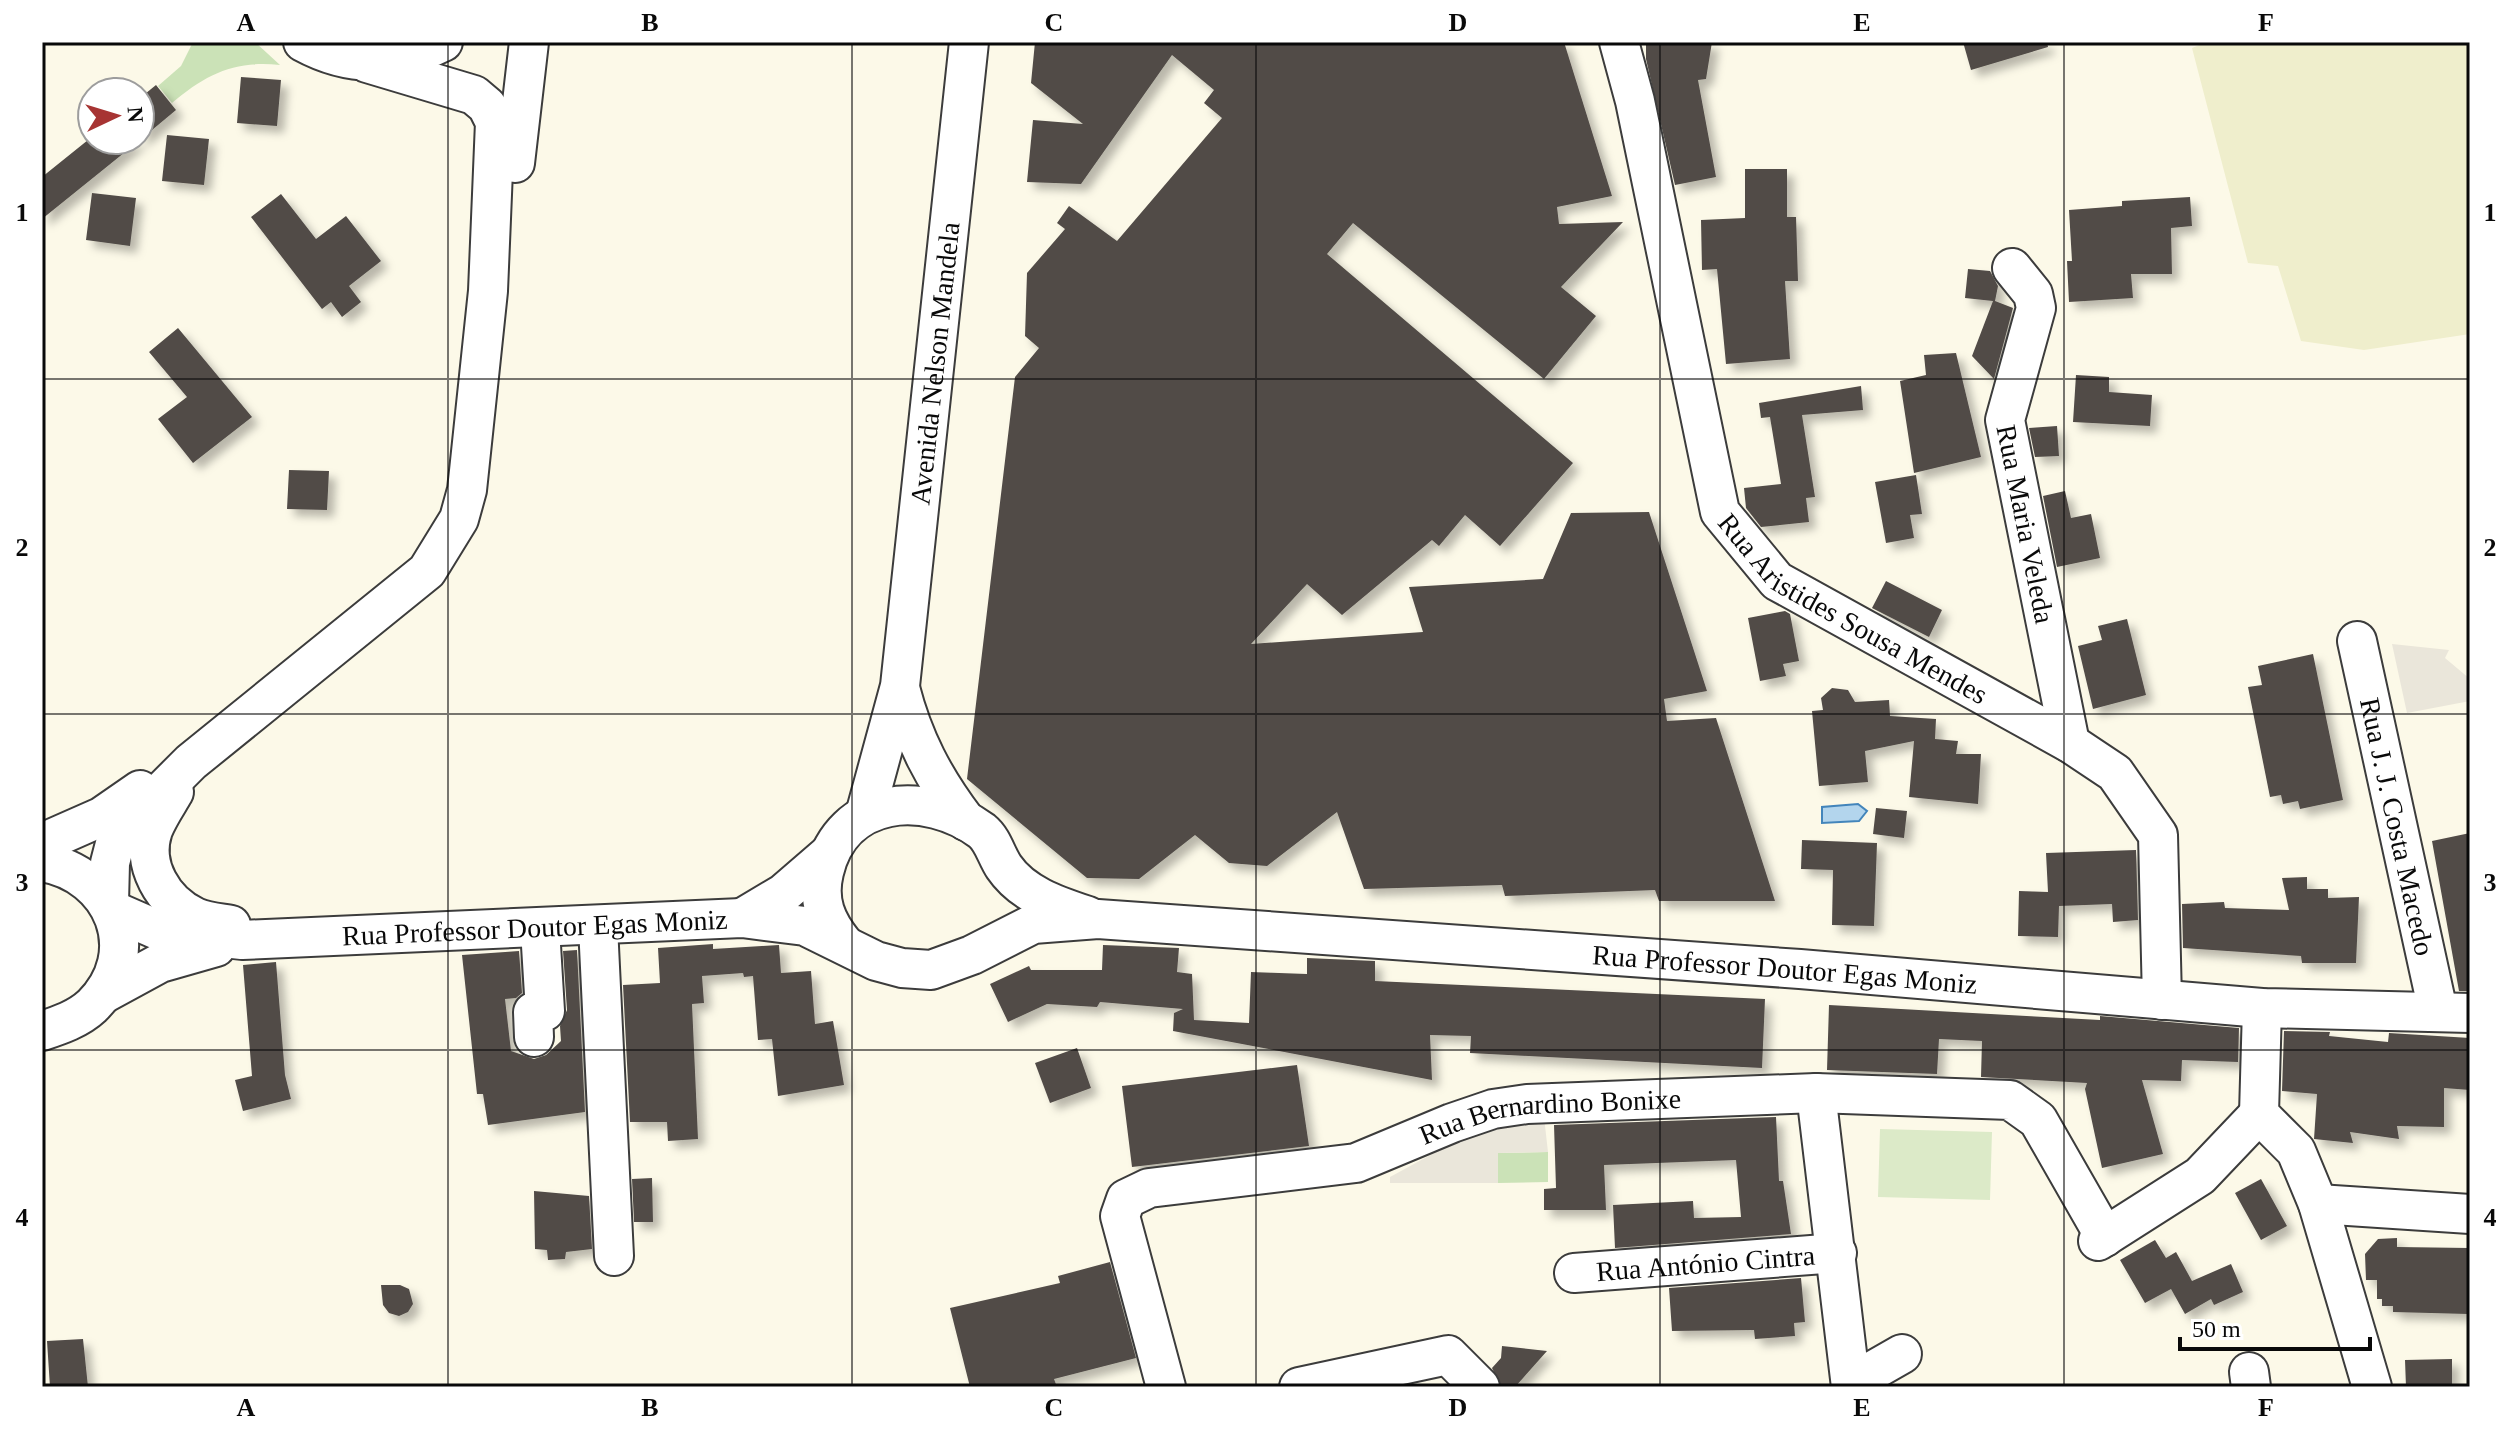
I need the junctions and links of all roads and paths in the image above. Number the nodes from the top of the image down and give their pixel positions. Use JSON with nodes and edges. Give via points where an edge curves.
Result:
{"nodes":[{"id":1,"x":303,"y":42,"type":"edge"},
{"id":2,"x":443,"y":42,"type":"edge"},
{"id":3,"x":529,"y":42,"type":"edge"},
{"id":4,"x":969,"y":42,"type":"edge"},
{"id":5,"x":1619,"y":42,"type":"edge"},
{"id":6,"x":367,"y":63,"type":"junction"},
{"id":7,"x":2012,"y":268,"type":"dead end"},
{"id":8,"x":488,"y":291,"type":"junction"},
{"id":9,"x":2357,"y":641,"type":"dead end"},
{"id":10,"x":900,"y":686,"type":"junction"},
{"id":11,"x":2070,"y":743,"type":"junction"},
{"id":12,"x":191,"y":762,"type":"junction"},
{"id":13,"x":866,"y":811,"type":"junction"},
{"id":14,"x":966,"y":821,"type":"junction"},
{"id":15,"x":42,"y":843,"type":"edge"},
{"id":16,"x":828,"y":855,"type":"junction"},
{"id":17,"x":42,"y":862,"type":"edge"},
{"id":18,"x":1004,"y":867,"type":"junction"},
{"id":19,"x":111,"y":906,"type":"junction"},
{"id":20,"x":742,"y":918,"type":"junction"},
{"id":21,"x":1098,"y":919,"type":"junction"},
{"id":22,"x":598,"y":926,"type":"junction"},
{"id":23,"x":540,"y":929,"type":"junction"},
{"id":24,"x":289,"y":938,"type":"junction"},
{"id":25,"x":242,"y":940,"type":"junction"},
{"id":26,"x":844,"y":944,"type":"junction"},
{"id":27,"x":972,"y":955,"type":"junction"},
{"id":28,"x":103,"y":994,"type":"junction"},
{"id":29,"x":2162,"y":1000,"type":"junction"},
{"id":30,"x":2262,"y":1008,"type":"junction"},
{"id":31,"x":2454,"y":1012,"type":"edge"},
{"id":32,"x":42,"y":1031,"type":"edge"},
{"id":33,"x":534,"y":1037,"type":"dead end"},
{"id":34,"x":1816,"y":1093,"type":"junction"},
{"id":35,"x":2259,"y":1114,"type":"junction"},
{"id":36,"x":2318,"y":1204,"type":"junction"},
{"id":37,"x":2470,"y":1214,"type":"edge"},
{"id":38,"x":1837,"y":1253,"type":"junction"},
{"id":39,"x":614,"y":1256,"type":"dead end"},
{"id":40,"x":1574,"y":1273,"type":"dead end"},
{"id":41,"x":1902,"y":1354,"type":"dead end"},
{"id":42,"x":1313,"y":1386,"type":"edge"},
{"id":43,"x":1166,"y":1387,"type":"edge"},
{"id":44,"x":1480,"y":1387,"type":"edge"},
{"id":45,"x":1852,"y":1387,"type":"edge"},
{"id":46,"x":2372,"y":1387,"type":"edge"}],
"edges":[{"from":1,"to":6,"type":"street","via":[[325,54]]},
{"from":2,"to":6,"type":"street","via":[[419,54]]},
{"from":3,"to":8,"type":"street","via":[[511,196]]},
{"from":4,"to":10,"type":"street","name":"Avenida Nelson Mandela"},
{"from":5,"to":11,"type":"street","name":"Rua Aristides Sousa Mendes","via":[[1720,512],[1777,581]]},
{"from":6,"to":8,"type":"street","via":[[454,87],[487,106],[497,137]]},
{"from":7,"to":11,"type":"street","name":"Rua Maria Veleda","via":[[2033,294],[2036,308],[2005,420]]},
{"from":8,"to":12,"type":"street","via":[[467,490],[445,547],[427,571]]},
{"from":9,"to":31,"type":"street","name":"Rua J. J. Costa Macedo"},
{"from":10,"to":13,"type":"street"},
{"from":10,"to":14,"type":"street","via":[[911,729],[936,781]]},
{"from":11,"to":29,"type":"street","name":"Rua Aristides Sousa Mendes","via":[[2115,773],[2158,835]]},
{"from":12,"to":15,"type":"street","via":[[101,817]]},
{"from":12,"to":19,"type":"street","via":[[117,836],[110,863]]},
{"from":12,"to":24,"type":"street","via":[[153,831],[150,854],[162,892],[196,918]]},
{"from":13,"to":14,"type":"street","via":[[920,807]]},
{"from":13,"to":16,"type":"street","via":[[839,836]]},
{"from":14,"to":18,"type":"street","via":[[985,833]]},
{"from":16,"to":20,"type":"street","via":[[784,893]]},
{"from":16,"to":26,"type":"street","via":[[820,888],[827,923]]},
{"from":17,"to":19,"type":"street","via":[[84,877]]},
{"from":18,"to":21,"type":"street","via":[[1047,902]]},
{"from":18,"to":27,"type":"street","via":[[1005,900],[999,920]]},
{"from":19,"to":25,"type":"street","via":[[160,931]]},
{"from":19,"to":28,"type":"street","via":[[119,942],[115,970]]},
{"from":20,"to":22,"type":"street","name":"Rua Professor Doutor Egas Moniz"},
{"from":20,"to":26,"type":"street","name":"Rua Professor Doutor Egas Moniz","via":[[805,926]]},
{"from":21,"to":27,"type":"street","via":[[1033,924]]},
{"from":21,"to":29,"type":"street","name":"Rua Professor Doutor Egas Moniz"},
{"from":22,"to":23,"type":"street","name":"Rua Professor Doutor Egas Moniz"},
{"from":22,"to":39,"type":"street"},
{"from":23,"to":24,"type":"street","name":"Rua Professor Doutor Egas Moniz"},
{"from":23,"to":33,"type":"street","via":[[545,1011],[533,1012]]},
{"from":24,"to":25,"type":"street"},
{"from":25,"to":28,"type":"street","via":[[160,963]]},
{"from":26,"to":27,"type":"street","via":[[902,968],[931,970]]},
{"from":28,"to":32,"type":"street","via":[[90,1009]]},
{"from":29,"to":30,"type":"street","name":"Rua Professor Doutor Egas Moniz"},
{"from":30,"to":31,"type":"street","name":"Rua Professor Doutor Egas Moniz"},
{"from":30,"to":35,"type":"street"},
{"from":34,"to":35,"type":"street","name":"Rua Bernardino Bonixe","via":[[2010,1100],[2038,1120],[2102,1239],[2200,1176]]},
{"from":34,"to":38,"type":"street"},
{"from":34,"to":43,"type":"street","name":"Rua Bernardino Bonixe","via":[[1516,1106],[1452,1123],[1356,1163],[1149,1188],[1126,1199],[1120,1216]]},
{"from":35,"to":36,"type":"street","via":[[2296,1151]]},
{"from":36,"to":37,"type":"street"},
{"from":36,"to":46,"type":"street"},
{"from":38,"to":40,"type":"street","name":"Rua António Cintra"},
{"from":38,"to":45,"type":"street"},
{"from":41,"to":45,"type":"street"},
{"from":42,"to":44,"type":"street","via":[[1448,1355]]}]}
